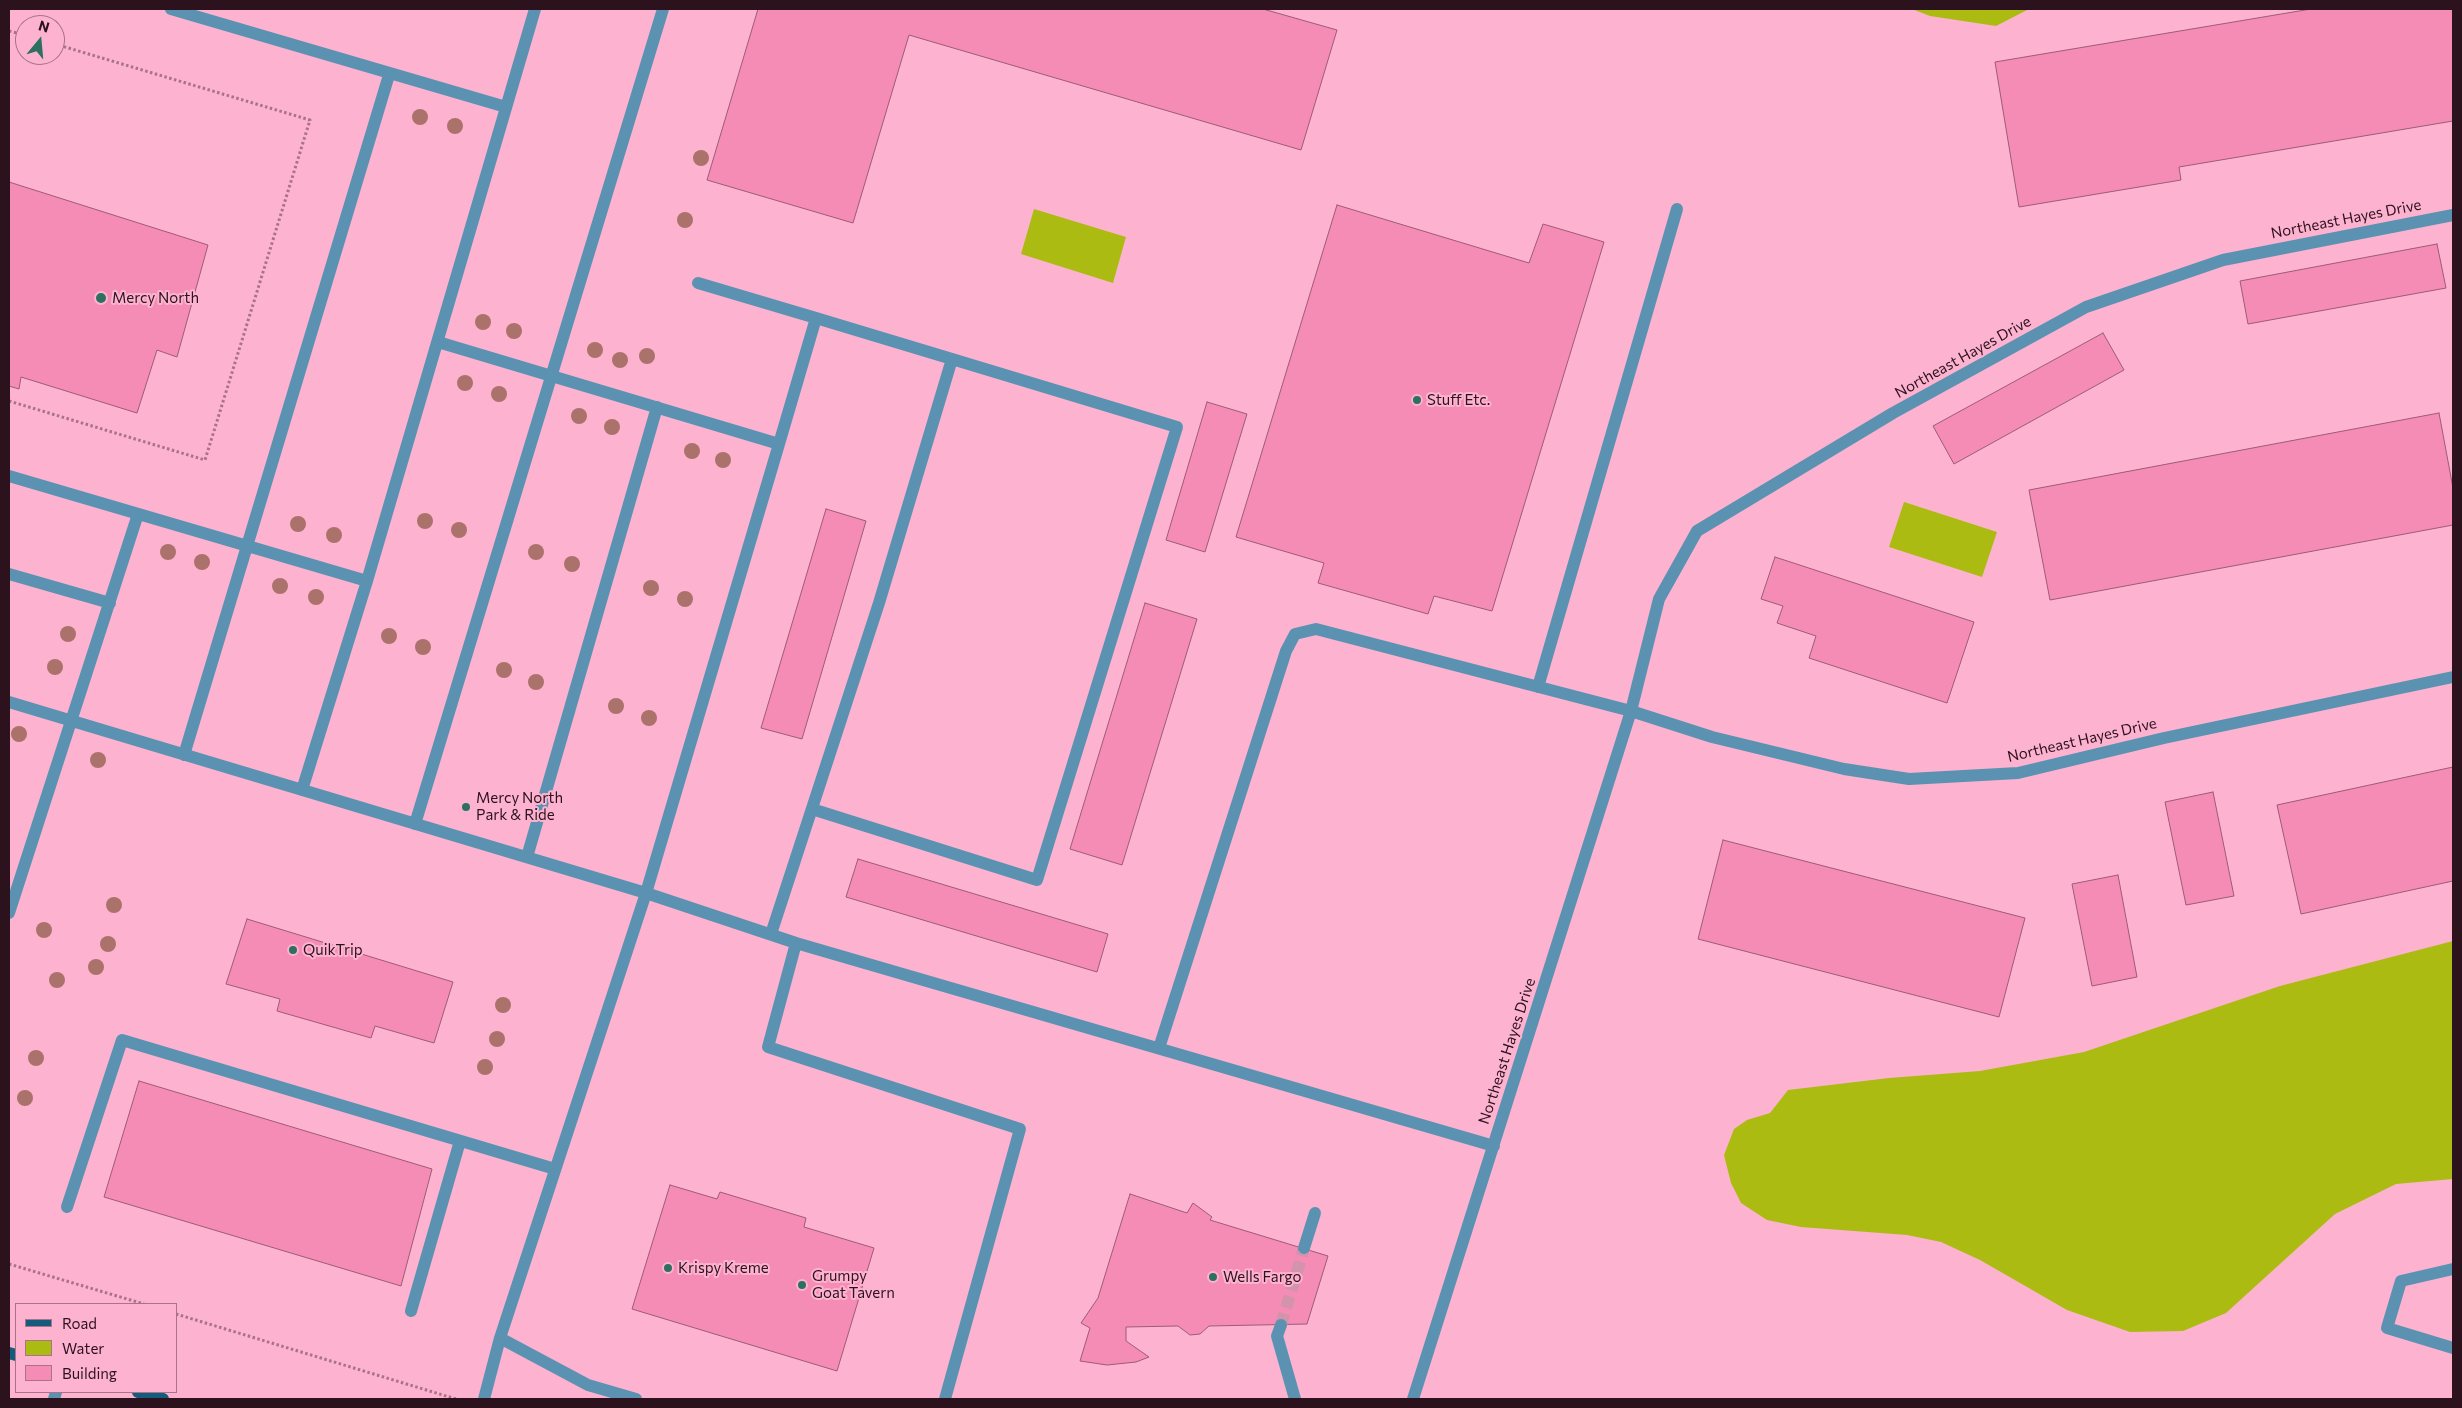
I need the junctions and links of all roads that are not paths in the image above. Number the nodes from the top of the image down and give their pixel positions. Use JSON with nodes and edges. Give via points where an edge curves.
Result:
{"nodes":[{"id":1,"x":172,"y":9,"type":"edge"},
{"id":2,"x":535,"y":9,"type":"edge"},
{"id":3,"x":663,"y":9,"type":"edge"},
{"id":4,"x":389,"y":75,"type":"junction"},
{"id":5,"x":506,"y":107,"type":"junction"},
{"id":6,"x":1677,"y":209,"type":"dead end"},
{"id":7,"x":2453,"y":214,"type":"edge"},
{"id":8,"x":698,"y":283,"type":"dead end"},
{"id":9,"x":816,"y":318,"type":"junction"},
{"id":10,"x":438,"y":342,"type":"junction"},
{"id":11,"x":952,"y":359,"type":"junction"},
{"id":12,"x":551,"y":375,"type":"junction"},
{"id":13,"x":657,"y":407,"type":"junction"},
{"id":14,"x":780,"y":444,"type":"junction"},
{"id":15,"x":9,"y":476,"type":"edge"},
{"id":16,"x":138,"y":514,"type":"junction"},
{"id":17,"x":249,"y":546,"type":"junction"},
{"id":18,"x":9,"y":574,"type":"edge"},
{"id":19,"x":367,"y":581,"type":"junction"},
{"id":20,"x":110,"y":603,"type":"junction"},
{"id":21,"x":2453,"y":677,"type":"edge"},
{"id":22,"x":1538,"y":687,"type":"junction"},
{"id":23,"x":9,"y":702,"type":"edge"},
{"id":24,"x":1631,"y":712,"type":"junction"},
{"id":25,"x":70,"y":721,"type":"junction"},
{"id":26,"x":184,"y":755,"type":"junction"},
{"id":27,"x":302,"y":790,"type":"junction"},
{"id":28,"x":812,"y":809,"type":"junction"},
{"id":29,"x":415,"y":824,"type":"junction"},
{"id":30,"x":527,"y":858,"type":"junction"},
{"id":31,"x":646,"y":893,"type":"junction"},
{"id":32,"x":9,"y":913,"type":"edge"},
{"id":33,"x":771,"y":934,"type":"junction"},
{"id":34,"x":796,"y":943,"type":"junction"},
{"id":35,"x":1159,"y":1048,"type":"junction"},
{"id":36,"x":460,"y":1141,"type":"junction"},
{"id":37,"x":1494,"y":1146,"type":"junction"},
{"id":38,"x":555,"y":1169,"type":"junction"},
{"id":39,"x":68,"y":1206,"type":"dead end"},
{"id":40,"x":1315,"y":1213,"type":"dead end"},
{"id":41,"x":1304,"y":1248,"type":"tunnel mouth"},
{"id":42,"x":2453,"y":1269,"type":"edge"},
{"id":43,"x":410,"y":1312,"type":"dead end"},
{"id":44,"x":1279,"y":1330,"type":"tunnel mouth"},
{"id":45,"x":500,"y":1338,"type":"junction"},
{"id":46,"x":2453,"y":1348,"type":"edge"},
{"id":47,"x":142,"y":1393,"type":"edge"},
{"id":48,"x":163,"y":1399,"type":"edge"},
{"id":49,"x":484,"y":1399,"type":"edge"},
{"id":50,"x":636,"y":1399,"type":"edge"},
{"id":51,"x":945,"y":1399,"type":"edge"},
{"id":52,"x":1295,"y":1399,"type":"edge"},
{"id":53,"x":1413,"y":1399,"type":"edge"}],
"edges":[{"from":1,"to":4,"type":"street"},
{"from":2,"to":5,"type":"street"},
{"from":3,"to":12,"type":"street"},
{"from":4,"to":5,"type":"street"},
{"from":4,"to":17,"type":"street"},
{"from":5,"to":10,"type":"street"},
{"from":6,"to":22,"type":"street"},
{"from":7,"to":24,"type":"street","name":"Northeast Hayes Drive","via":[[2223,260],[2086,307],[1893,414],[1697,531],[1659,599]]},
{"from":8,"to":9,"type":"street"},
{"from":9,"to":11,"type":"street"},
{"from":9,"to":14,"type":"street"},
{"from":10,"to":12,"type":"street"},
{"from":10,"to":19,"type":"street"},
{"from":11,"to":28,"type":"street"},
{"from":11,"to":28,"type":"street","via":[[1177,427],[1037,880]]},
{"from":12,"to":13,"type":"street"},
{"from":12,"to":29,"type":"street"},
{"from":13,"to":14,"type":"street"},
{"from":13,"to":30,"type":"street"},
{"from":14,"to":31,"type":"street"},
{"from":15,"to":16,"type":"street"},
{"from":16,"to":17,"type":"street"},
{"from":16,"to":20,"type":"street"},
{"from":17,"to":19,"type":"street"},
{"from":17,"to":26,"type":"street"},
{"from":18,"to":20,"type":"street"},
{"from":19,"to":27,"type":"street"},
{"from":20,"to":25,"type":"street"},
{"from":21,"to":24,"type":"street","name":"Northeast Hayes Drive","via":[[2164,738],[2018,774],[1909,779],[1844,768],[1712,737]]},
{"from":22,"to":24,"type":"street"},
{"from":22,"to":35,"type":"street","via":[[1316,629],[1295,634],[1282,660]]},
{"from":23,"to":25,"type":"street"},
{"from":24,"to":37,"type":"street","name":"Northeast Hayes Drive"},
{"from":25,"to":26,"type":"street"},
{"from":25,"to":32,"type":"street"},
{"from":26,"to":27,"type":"street"},
{"from":27,"to":29,"type":"street"},
{"from":28,"to":33,"type":"street"},
{"from":29,"to":30,"type":"street"},
{"from":30,"to":31,"type":"street"},
{"from":31,"to":33,"type":"street"},
{"from":31,"to":38,"type":"street"},
{"from":33,"to":34,"type":"street"},
{"from":34,"to":35,"type":"street"},
{"from":34,"to":51,"type":"street","via":[[768,1047],[1020,1129]]},
{"from":35,"to":37,"type":"street"},
{"from":36,"to":38,"type":"street"},
{"from":36,"to":39,"type":"street","via":[[122,1040]]},
{"from":36,"to":43,"type":"street"},
{"from":37,"to":53,"type":"street","name":"Northeast Hayes Drive"},
{"from":38,"to":45,"type":"street"},
{"from":40,"to":41,"type":"street"},
{"from":42,"to":46,"type":"street","via":[[2402,1281],[2387,1328]]},
{"from":44,"to":52,"type":"street"},
{"from":45,"to":49,"type":"street"},
{"from":45,"to":50,"type":"street","via":[[588,1384]]},
{"from":47,"to":48,"type":"main road"}]}
